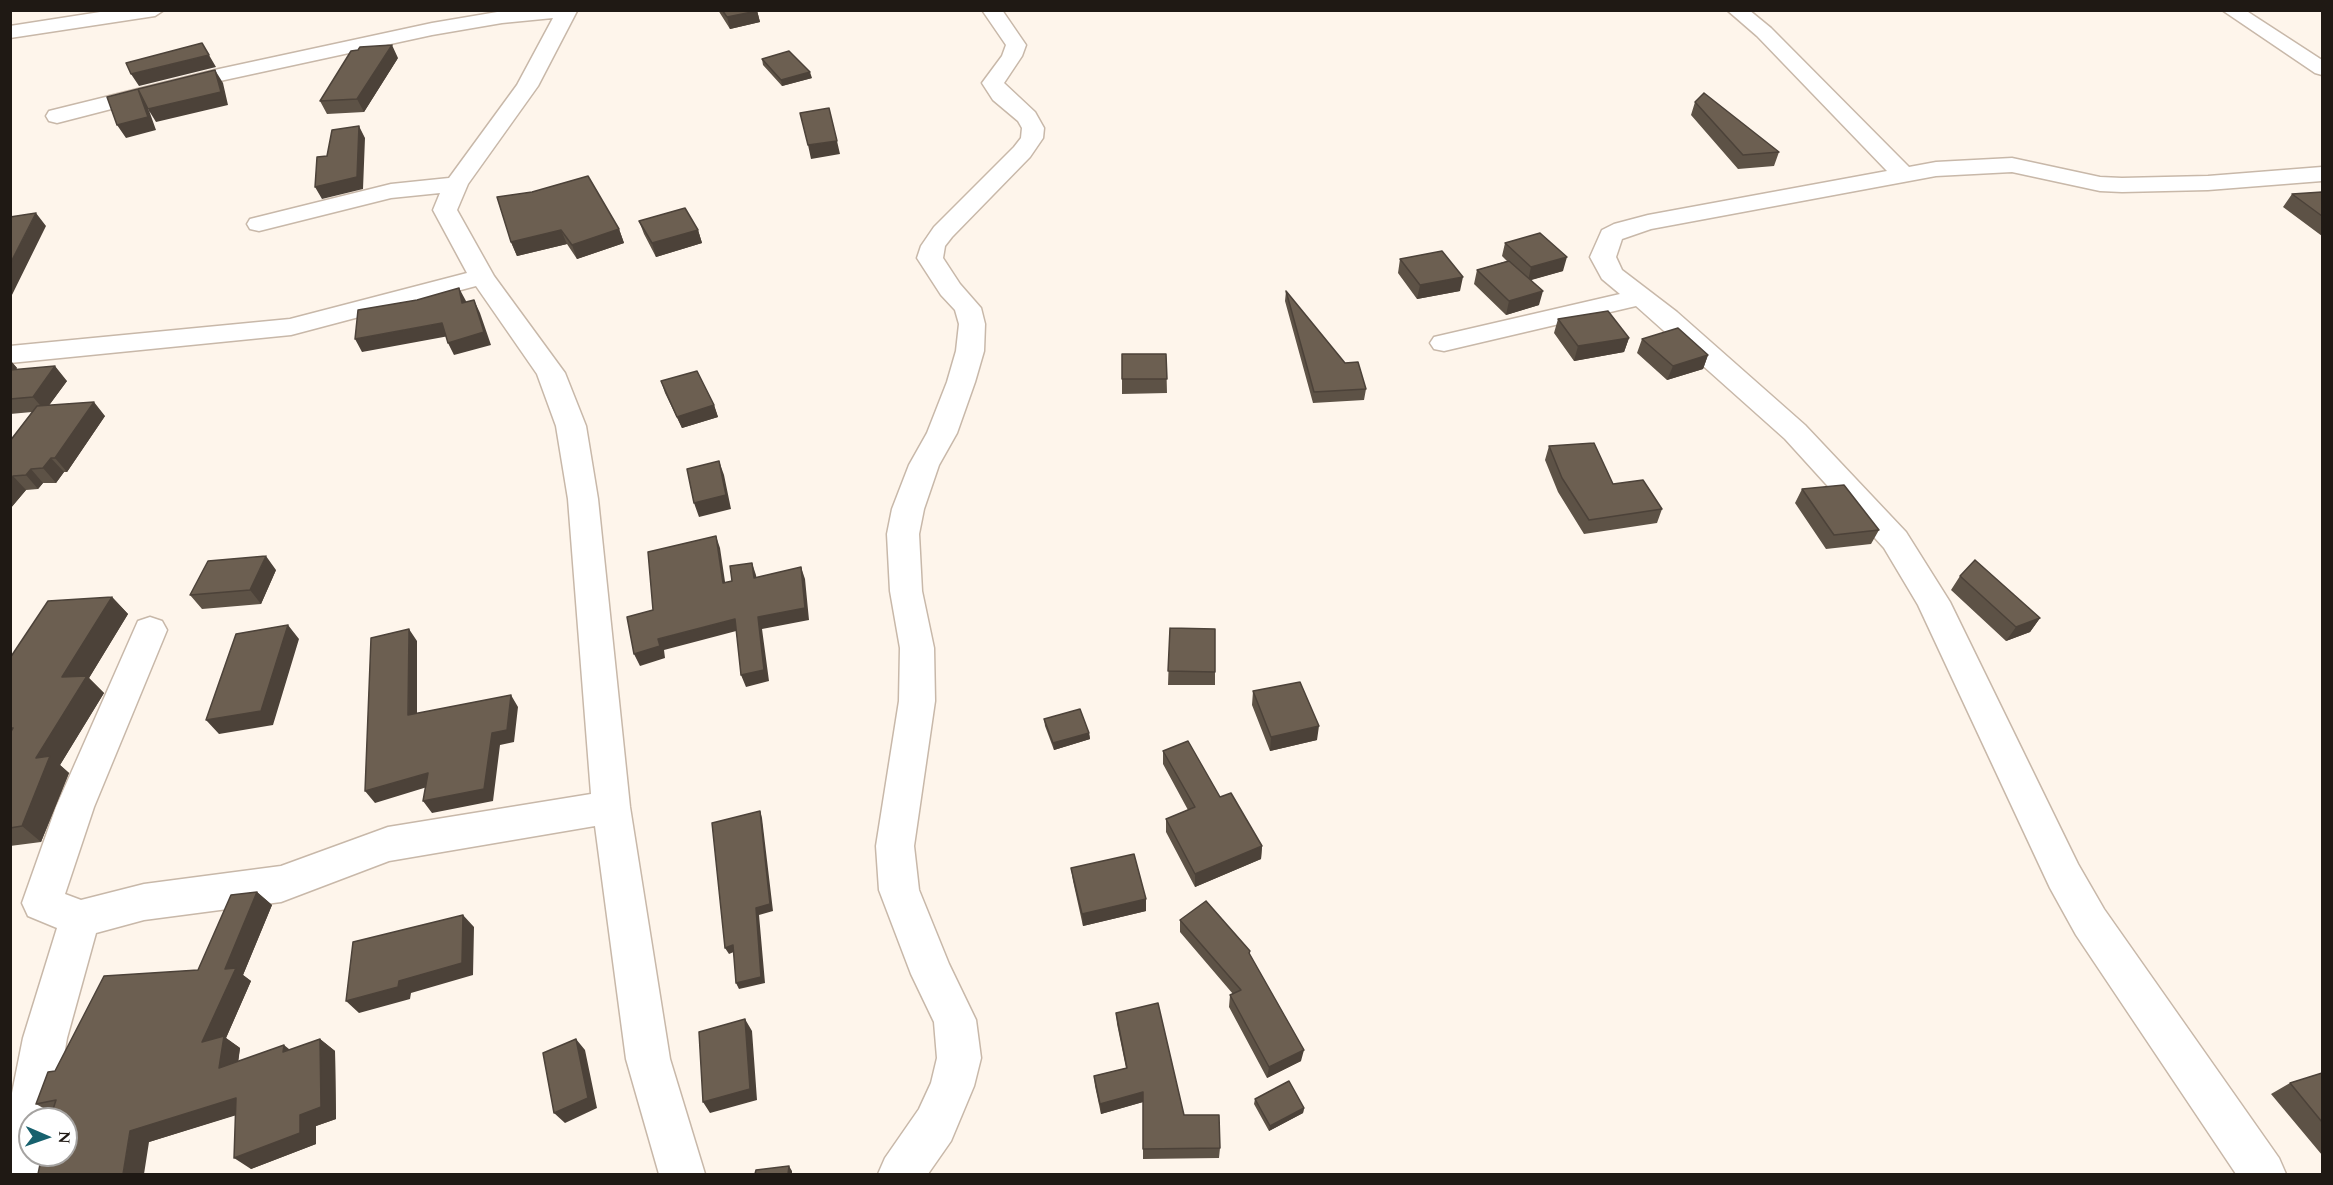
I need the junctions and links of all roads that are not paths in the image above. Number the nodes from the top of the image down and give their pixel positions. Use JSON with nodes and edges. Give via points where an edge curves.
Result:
{"nodes":[{"id":1,"x":154,"y":10,"type":"edge"},
{"id":2,"x":991,"y":10,"type":"edge"},
{"id":3,"x":1736,"y":10,"type":"edge"},
{"id":4,"x":2231,"y":10,"type":"edge"},
{"id":5,"x":567,"y":11,"type":"edge"},
{"id":6,"x":10,"y":32,"type":"edge"},
{"id":7,"x":2322,"y":69,"type":"edge"},
{"id":8,"x":57,"y":116,"type":"dead end"},
{"id":9,"x":2322,"y":174,"type":"edge"},
{"id":10,"x":1904,"y":175,"type":"junction"},
{"id":11,"x":456,"y":184,"type":"junction"},
{"id":12,"x":259,"y":224,"type":"dead end"},
{"id":13,"x":482,"y":277,"type":"junction"},
{"id":14,"x":1641,"y":297,"type":"junction"},
{"id":15,"x":1443,"y":343,"type":"dead end"},
{"id":16,"x":10,"y":355,"type":"edge"},
{"id":17,"x":150,"y":630,"type":"dead end"},
{"id":18,"x":610,"y":807,"type":"junction"},
{"id":19,"x":80,"y":919,"type":"junction"},
{"id":20,"x":17,"y":1168,"type":"edge"},
{"id":21,"x":682,"y":1174,"type":"edge"},
{"id":22,"x":902,"y":1174,"type":"edge"},
{"id":23,"x":2264,"y":1174,"type":"edge"}],
"edges":[{"from":1,"to":6,"type":"street"},
{"from":2,"to":22,"type":"street","via":[[1016,45],[994,79],[995,88],[1028,117],[1033,128],[1032,138],[1022,152],[943,232],[930,258],[968,308],[972,324],[970,351],[961,382],[942,433],[924,465],[903,534],[906,591],[917,648],[916,701],[895,846],[899,890],[955,1020],[959,1058],[935,1125]]},
{"from":3,"to":10,"type":"street","via":[[1764,32]]},
{"from":4,"to":7,"type":"street"},
{"from":5,"to":8,"type":"street","via":[[432,29],[219,75]]},
{"from":5,"to":11,"type":"street","via":[[527,86]]},
{"from":9,"to":10,"type":"street","via":[[2146,185],[2100,184],[2012,165],[1936,169]]},
{"from":10,"to":14,"type":"street","via":[[1623,229],[1611,236],[1603,257],[1611,274]]},
{"from":11,"to":12,"type":"street","via":[[391,191]]},
{"from":11,"to":13,"type":"street","via":[[445,210]]},
{"from":13,"to":16,"type":"street","via":[[291,327]]},
{"from":13,"to":18,"type":"street","via":[[551,374],[571,426],[583,500]]},
{"from":14,"to":15,"type":"street"},
{"from":14,"to":23,"type":"street","via":[[1795,432],[1894,540],[1933,602],[2090,922]]},
{"from":17,"to":19,"type":"street","via":[[75,807],[42,903]]},
{"from":18,"to":19,"type":"street","via":[[388,844],[281,884],[144,902]]},
{"from":18,"to":21,"type":"street","via":[[648,1059]]},
{"from":19,"to":20,"type":"street","via":[[45,1038]]}]}
